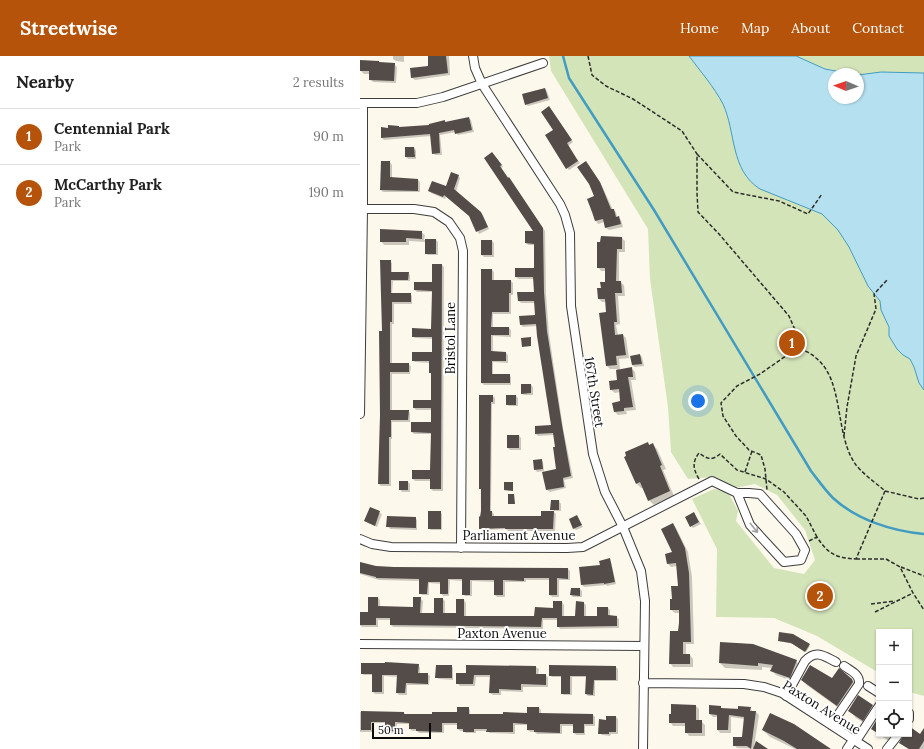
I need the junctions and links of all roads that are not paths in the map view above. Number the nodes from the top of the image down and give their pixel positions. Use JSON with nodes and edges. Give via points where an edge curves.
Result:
{"nodes":[{"id":1,"x":472,"y":56,"type":"edge"},
{"id":2,"x":543,"y":63,"type":"dead end"},
{"id":3,"x":482,"y":84,"type":"junction"},
{"id":4,"x":362,"y":103,"type":"edge"},
{"id":5,"x":363,"y":209,"type":"junction"},
{"id":6,"x":360,"y":414,"type":"edge"},
{"id":7,"x":737,"y":493,"type":"junction"},
{"id":8,"x":623,"y":527,"type":"junction"},
{"id":9,"x":360,"y":539,"type":"edge"},
{"id":10,"x":461,"y":548,"type":"junction"},
{"id":11,"x":360,"y":644,"type":"edge"},
{"id":12,"x":644,"y":646,"type":"junction"},
{"id":13,"x":836,"y":662,"type":"dead end"},
{"id":14,"x":844,"y":666,"type":"dead end"},
{"id":15,"x":643,"y":683,"type":"junction"},
{"id":16,"x":868,"y":686,"type":"dead end"},
{"id":17,"x":876,"y":691,"type":"edge"},
{"id":18,"x":786,"y":696,"type":"junction"},
{"id":19,"x":876,"y":710,"type":"edge"},
{"id":20,"x":831,"y":725,"type":"junction"},
{"id":21,"x":897,"y":737,"type":"edge"},
{"id":22,"x":855,"y":740,"type":"junction"},
{"id":23,"x":643,"y":749,"type":"edge"},
{"id":24,"x":847,"y":749,"type":"edge"},
{"id":25,"x":868,"y":749,"type":"edge"},
{"id":26,"x":888,"y":749,"type":"edge"}],
"edges":[{"from":1,"to":3,"type":"street","name":"167th Street"},
{"from":2,"to":3,"type":"street"},
{"from":3,"to":4,"type":"street","via":[[417,103]]},
{"from":3,"to":8,"type":"street","name":"167th Street","via":[[560,204],[569,225],[571,306],[593,454],[605,492]]},
{"from":4,"to":5,"type":"street"},
{"from":5,"to":6,"type":"street"},
{"from":5,"to":10,"type":"street","name":"Bristol Lane","via":[[414,209],[434,212],[449,222],[460,238],[463,251]]},
{"from":7,"to":7,"type":"street","one_way":true,"via":[[750,525],[784,562],[801,560],[805,550],[796,534],[760,494]]},
{"from":7,"to":8,"type":"street","name":"Parliament Avenue","via":[[712,481]]},
{"from":8,"to":10,"type":"street","name":"Parliament Avenue","via":[[583,547]]},
{"from":8,"to":12,"type":"street","name":"167th Street","via":[[641,571],[645,601]]},
{"from":9,"to":10,"type":"street","name":"Parliament Avenue","via":[[391,547]]},
{"from":11,"to":12,"type":"street","name":"Paxton Avenue"},
{"from":12,"to":15,"type":"street","name":"167th Street"},
{"from":13,"to":18,"type":"street","via":[[821,655],[809,656]]},
{"from":14,"to":20,"type":"street","via":[[858,675],[859,684]]},
{"from":15,"to":18,"type":"street","name":"Paxton Avenue","via":[[744,684],[764,687]]},
{"from":15,"to":23,"type":"street","name":"167th Street"},
{"from":16,"to":17,"type":"street"},
{"from":18,"to":20,"type":"street","name":"Paxton Avenue"},
{"from":19,"to":22,"type":"street"},
{"from":20,"to":22,"type":"street","name":"Paxton Avenue"},
{"from":21,"to":26,"type":"street"},
{"from":22,"to":24,"type":"street"},
{"from":22,"to":25,"type":"street","name":"Paxton Avenue"}]}
